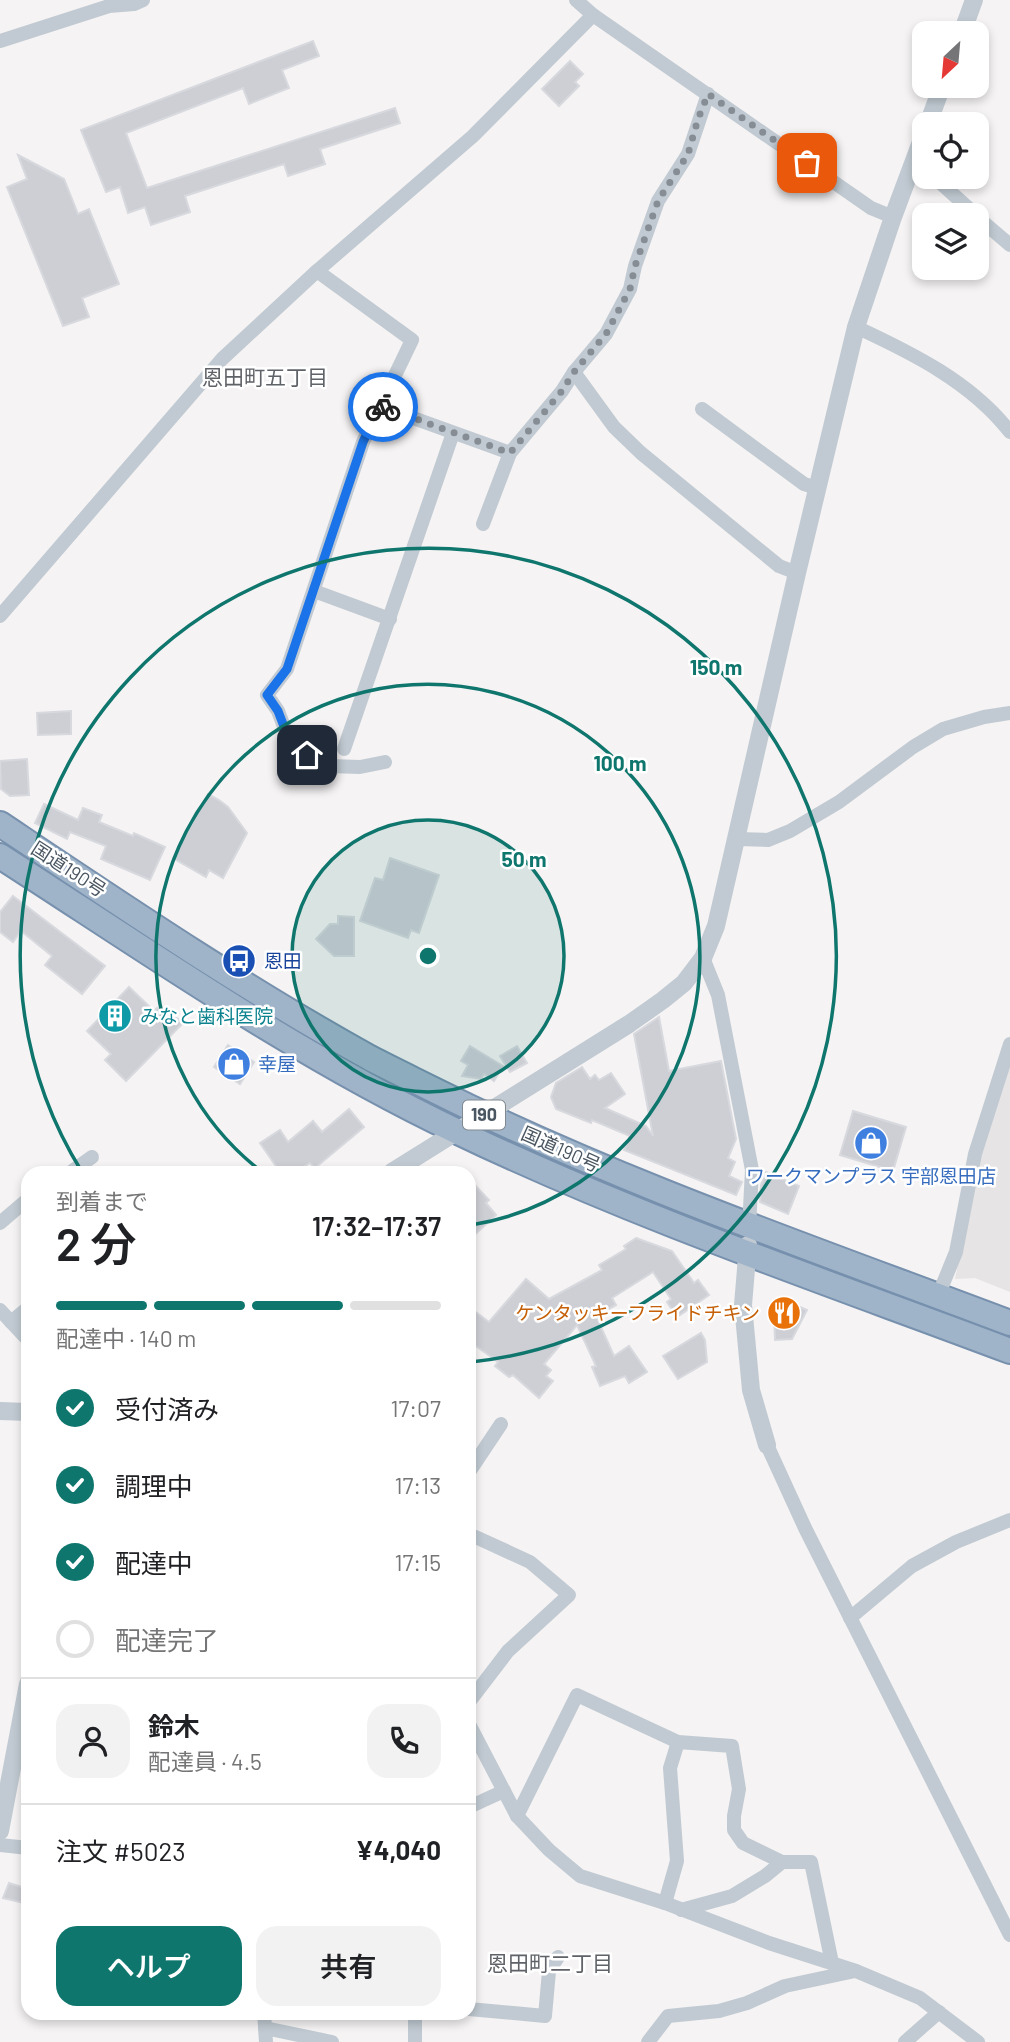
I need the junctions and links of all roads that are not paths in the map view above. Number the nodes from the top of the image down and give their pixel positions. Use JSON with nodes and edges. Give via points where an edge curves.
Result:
{"nodes":[{"id":1,"x":143,"y":0,"type":"edge"},
{"id":2,"x":576,"y":0,"type":"edge"},
{"id":3,"x":974,"y":0,"type":"edge"},
{"id":4,"x":593,"y":15,"type":"junction"},
{"id":5,"x":966,"y":21,"type":"edge"},
{"id":6,"x":0,"y":41,"type":"edge"},
{"id":7,"x":708,"y":94,"type":"junction"},
{"id":8,"x":912,"y":177,"type":"edge"},
{"id":9,"x":947,"y":189,"type":"edge"},
{"id":10,"x":962,"y":203,"type":"edge"},
{"id":11,"x":892,"y":217,"type":"junction"},
{"id":12,"x":989,"y":227,"type":"edge"},
{"id":13,"x":1010,"y":245,"type":"edge"},
{"id":14,"x":317,"y":271,"type":"junction"},
{"id":15,"x":856,"y":327,"type":"junction"},
{"id":16,"x":574,"y":372,"type":"junction"},
{"id":17,"x":380,"y":406,"type":"junction"},
{"id":18,"x":702,"y":409,"type":"dead end"},
{"id":19,"x":1010,"y":432,"type":"edge"},
{"id":20,"x":453,"y":433,"type":"junction"},
{"id":21,"x":510,"y":453,"type":"junction"},
{"id":22,"x":817,"y":488,"type":"junction"},
{"id":23,"x":483,"y":524,"type":"dead end"},
{"id":24,"x":797,"y":573,"type":"junction"},
{"id":25,"x":314,"y":591,"type":"junction"},
{"id":26,"x":0,"y":616,"type":"edge"},
{"id":27,"x":390,"y":619,"type":"junction"},
{"id":28,"x":1010,"y":713,"type":"edge"},
{"id":29,"x":344,"y":749,"type":"dead end"},
{"id":30,"x":385,"y":762,"type":"dead end"},
{"id":31,"x":0,"y":824,"type":"edge"},
{"id":32,"x":737,"y":839,"type":"junction"},
{"id":33,"x":0,"y":856,"type":"edge"},
{"id":34,"x":703,"y":958,"type":"junction"},
{"id":35,"x":1010,"y":1044,"type":"edge"},
{"id":36,"x":485,"y":1115,"type":"junction"},
{"id":37,"x":456,"y":1131,"type":"junction"},
{"id":38,"x":92,"y":1157,"type":"dead end"},
{"id":39,"x":79,"y":1166,"type":"edge"},
{"id":40,"x":401,"y":1166,"type":"edge"},
{"id":41,"x":21,"y":1205,"type":"edge"},
{"id":42,"x":0,"y":1223,"type":"edge"},
{"id":43,"x":750,"y":1227,"type":"junction"},
{"id":44,"x":747,"y":1253,"type":"junction"},
{"id":45,"x":938,"y":1296,"type":"junction"},
{"id":46,"x":0,"y":1310,"type":"edge"},
{"id":47,"x":21,"y":1314,"type":"edge"},
{"id":48,"x":11,"y":1322,"type":"junction"},
{"id":49,"x":1010,"y":1323,"type":"edge"},
{"id":50,"x":21,"y":1333,"type":"edge"},
{"id":51,"x":1010,"y":1351,"type":"edge"},
{"id":52,"x":0,"y":1411,"type":"edge"},
{"id":53,"x":21,"y":1412,"type":"edge"},
{"id":54,"x":500,"y":1424,"type":"dead end"},
{"id":55,"x":767,"y":1445,"type":"joint"},
{"id":56,"x":476,"y":1461,"type":"edge"},
{"id":57,"x":1010,"y":1520,"type":"edge"},
{"id":58,"x":476,"y":1537,"type":"edge"},
{"id":59,"x":850,"y":1618,"type":"junction"},
{"id":60,"x":476,"y":1693,"type":"edge"},
{"id":61,"x":21,"y":1721,"type":"edge"},
{"id":62,"x":476,"y":1737,"type":"edge"},
{"id":63,"x":678,"y":1742,"type":"junction"},
{"id":64,"x":504,"y":1791,"type":"junction"},
{"id":65,"x":476,"y":1804,"type":"edge"},
{"id":66,"x":517,"y":1816,"type":"junction"},
{"id":67,"x":0,"y":1831,"type":"edge"},
{"id":68,"x":0,"y":1845,"type":"edge"},
{"id":69,"x":21,"y":1847,"type":"edge"},
{"id":70,"x":782,"y":1862,"type":"junction"},
{"id":71,"x":665,"y":1903,"type":"junction"},
{"id":72,"x":681,"y":1910,"type":"junction"},
{"id":73,"x":1010,"y":1935,"type":"edge"},
{"id":74,"x":558,"y":1957,"type":"dead end"},
{"id":75,"x":832,"y":1963,"type":"junction"},
{"id":76,"x":856,"y":1971,"type":"junction"},
{"id":77,"x":476,"y":2009,"type":"edge"},
{"id":78,"x":939,"y":2012,"type":"junction"},
{"id":79,"x":415,"y":2020,"type":"edge"},
{"id":80,"x":266,"y":2035,"type":"edge"},
{"id":81,"x":332,"y":2042,"type":"edge"},
{"id":82,"x":415,"y":2042,"type":"edge"},
{"id":83,"x":648,"y":2042,"type":"edge"},
{"id":84,"x":905,"y":2042,"type":"edge"},
{"id":85,"x":978,"y":2042,"type":"edge"}],
"edges":[{"from":1,"to":6,"type":"street","via":[[108,6]]},
{"from":2,"to":4,"type":"street"},
{"from":3,"to":5,"type":"street"},
{"from":4,"to":7,"type":"street"},
{"from":4,"to":14,"type":"street","via":[[473,136]]},
{"from":7,"to":11,"type":"street","via":[[871,208]]},
{"from":7,"to":16,"type":"street","via":[[688,154],[658,201],[630,289],[606,334]]},
{"from":8,"to":11,"type":"street"},
{"from":9,"to":10,"type":"street"},
{"from":11,"to":15,"type":"street"},
{"from":12,"to":13,"type":"street"},
{"from":14,"to":17,"type":"street","via":[[412,340]]},
{"from":14,"to":26,"type":"street","via":[[222,359]]},
{"from":15,"to":19,"type":"street","via":[[941,372],[977,398]]},
{"from":15,"to":22,"type":"street"},
{"from":16,"to":21,"type":"street"},
{"from":16,"to":24,"type":"street","via":[[614,427],[641,453],[779,566]]},
{"from":17,"to":20,"type":"street"},
{"from":17,"to":25,"type":"street","via":[[363,442]]},
{"from":18,"to":22,"type":"street","via":[[804,484]]},
{"from":20,"to":21,"type":"street"},
{"from":20,"to":27,"type":"street"},
{"from":21,"to":23,"type":"street"},
{"from":22,"to":24,"type":"street"},
{"from":24,"to":32,"type":"street"},
{"from":25,"to":27,"type":"street"},
{"from":25,"to":30,"type":"street","via":[[287,669],[267,695],[288,737],[307,755],[329,766]]},
{"from":27,"to":29,"type":"street"},
{"from":28,"to":32,"type":"street","via":[[943,729],[790,831],[768,840]]},
{"from":31,"to":36,"type":"highway","name":"国道190号","number":"190","via":[[304,1019]]},
{"from":32,"to":34,"type":"street","via":[[716,926]]},
{"from":33,"to":37,"type":"highway","name":"国道190号","number":"190","via":[[257,1023]]},
{"from":34,"to":36,"type":"street","via":[[663,1000]]},
{"from":34,"to":43,"type":"street","via":[[718,995],[752,1170]]},
{"from":35,"to":45,"type":"street","via":[[975,1154],[956,1252]]},
{"from":36,"to":37,"type":"street"},
{"from":36,"to":43,"type":"highway","name":"国道190号","number":"190"},
{"from":37,"to":40,"type":"street"},
{"from":37,"to":44,"type":"highway","name":"国道190号","number":"190"},
{"from":38,"to":39,"type":"street"},
{"from":41,"to":42,"type":"street"},
{"from":43,"to":44,"type":"street"},
{"from":43,"to":45,"type":"highway","name":"国道190号","number":"190"},
{"from":44,"to":51,"type":"highway","name":"国道190号","number":"190"},
{"from":44,"to":55,"type":"street","via":[[743,1305],[751,1390]]},
{"from":45,"to":49,"type":"highway","name":"国道190号","number":"190"},
{"from":46,"to":48,"type":"street"},
{"from":47,"to":48,"type":"street"},
{"from":48,"to":50,"type":"street"},
{"from":52,"to":53,"type":"street"},
{"from":54,"to":56,"type":"street"},
{"from":55,"to":59,"type":"street"},
{"from":57,"to":59,"type":"street","via":[[912,1566]]},
{"from":58,"to":60,"type":"street","via":[[530,1562],[569,1595],[508,1651]]},
{"from":59,"to":73,"type":"street"},
{"from":61,"to":67,"type":"street"},
{"from":62,"to":64,"type":"street"},
{"from":63,"to":66,"type":"street","via":[[577,1695]]},
{"from":63,"to":70,"type":"street","via":[[732,1746],[739,1789],[734,1830],[743,1843]]},
{"from":63,"to":71,"type":"street","via":[[670,1768],[677,1861]]},
{"from":64,"to":65,"type":"street"},
{"from":64,"to":66,"type":"street"},
{"from":66,"to":71,"type":"street","via":[[580,1876]]},
{"from":68,"to":69,"type":"street"},
{"from":70,"to":72,"type":"street","via":[[732,1896]]},
{"from":70,"to":75,"type":"street","via":[[811,1863]]},
{"from":71,"to":72,"type":"street"},
{"from":72,"to":75,"type":"street"},
{"from":74,"to":77,"type":"street","via":[[549,1971],[545,2016]]},
{"from":75,"to":76,"type":"street"},
{"from":76,"to":78,"type":"street","via":[[920,1998]]},
{"from":76,"to":83,"type":"street","via":[[785,1986],[719,2011],[668,2016]]},
{"from":78,"to":84,"type":"street"},
{"from":78,"to":85,"type":"street"},
{"from":79,"to":82,"type":"street"},
{"from":80,"to":81,"type":"street"}]}
